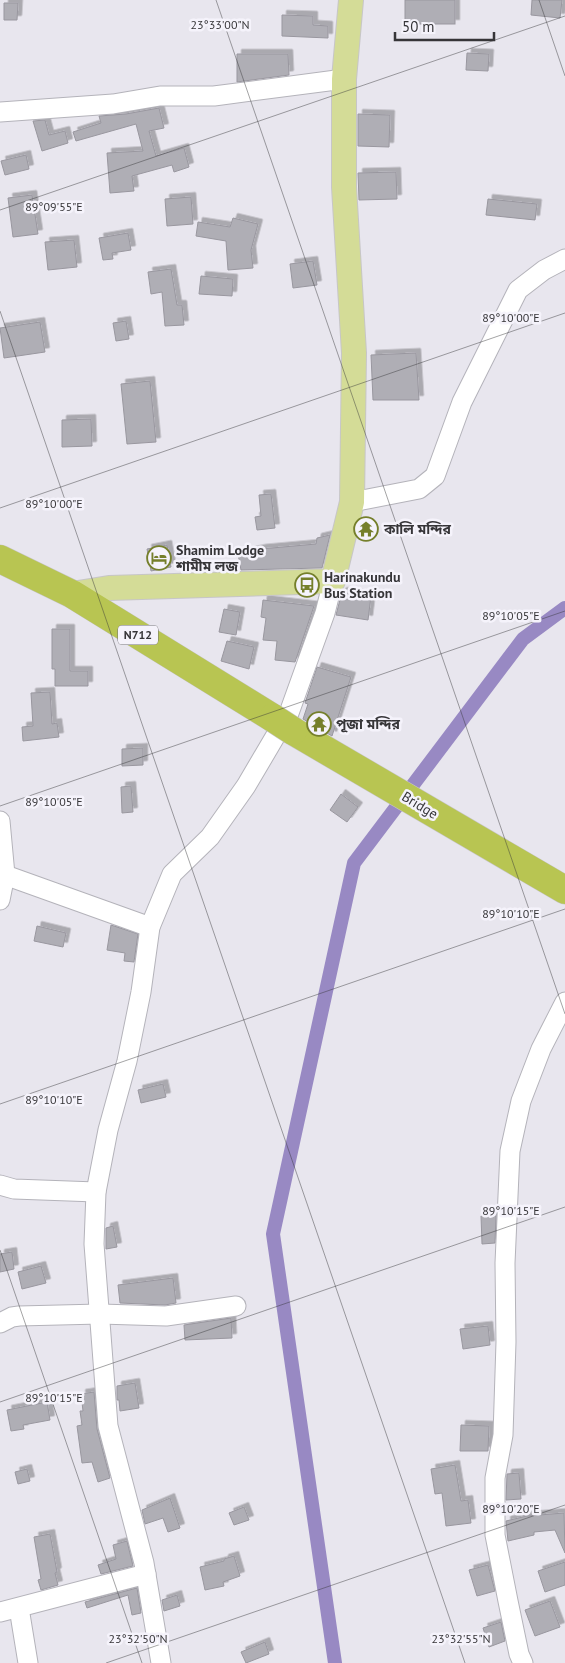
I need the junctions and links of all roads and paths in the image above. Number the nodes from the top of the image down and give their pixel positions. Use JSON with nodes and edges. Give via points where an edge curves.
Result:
{"nodes":[{"id":1,"x":351,"y":0,"type":"edge"},
{"id":2,"x":344,"y":79,"type":"junction"},
{"id":3,"x":0,"y":112,"type":"edge"},
{"id":4,"x":565,"y":259,"type":"edge"},
{"id":5,"x":352,"y":502,"type":"junction"},
{"id":6,"x":0,"y":559,"type":"edge"},
{"id":7,"x":333,"y":581,"type":"junction"},
{"id":8,"x":72,"y":594,"type":"junction"},
{"id":9,"x":0,"y":821,"type":"edge"},
{"id":10,"x":5,"y":875,"type":"junction"},
{"id":11,"x":565,"y":890,"type":"edge"},
{"id":12,"x":0,"y":900,"type":"edge"},
{"id":13,"x":150,"y":927,"type":"junction"},
{"id":14,"x":565,"y":1002,"type":"edge"},
{"id":15,"x":0,"y":1185,"type":"edge"},
{"id":16,"x":96,"y":1192,"type":"junction"},
{"id":17,"x":236,"y":1306,"type":"dead end"},
{"id":18,"x":100,"y":1314,"type":"junction"},
{"id":19,"x":0,"y":1323,"type":"edge"},
{"id":20,"x":146,"y":1574,"type":"junction"},
{"id":21,"x":19,"y":1608,"type":"junction"},
{"id":22,"x":0,"y":1612,"type":"edge"},
{"id":23,"x":28,"y":1663,"type":"edge"},
{"id":24,"x":162,"y":1663,"type":"edge"},
{"id":25,"x":523,"y":1663,"type":"edge"}],
"edges":[{"from":1,"to":2,"type":"main road"},
{"from":2,"to":3,"type":"street","via":[[214,96],[160,96],[113,104]]},
{"from":2,"to":5,"type":"main road","via":[[344,187],[354,353]]},
{"from":4,"to":5,"type":"street","via":[[518,290],[462,402],[435,476],[419,489]]},
{"from":5,"to":7,"type":"main road"},
{"from":6,"to":8,"type":"highway","number":"N712"},
{"from":7,"to":8,"type":"main road","via":[[109,588]]},
{"from":7,"to":13,"type":"street","via":[[290,713],[246,786],[210,837],[172,874]]},
{"from":8,"to":11,"type":"highway","name":"Bridge","number":"N712","via":[[283,724]]},
{"from":9,"to":10,"type":"street"},
{"from":10,"to":12,"type":"street"},
{"from":10,"to":13,"type":"street"},
{"from":13,"to":16,"type":"street","via":[[127,1061],[108,1130]]},
{"from":14,"to":25,"type":"street","via":[[541,1049],[521,1101],[510,1151],[503,1435],[495,1478],[495,1535]]},
{"from":15,"to":16,"type":"street","via":[[14,1189]]},
{"from":16,"to":18,"type":"street","via":[[94,1244]]},
{"from":17,"to":18,"type":"street","via":[[166,1316]]},
{"from":18,"to":19,"type":"street","via":[[19,1316]]},
{"from":18,"to":20,"type":"street","via":[[108,1426]]},
{"from":20,"to":21,"type":"street"},
{"from":20,"to":24,"type":"street"},
{"from":21,"to":22,"type":"street"},
{"from":21,"to":23,"type":"street"}]}
